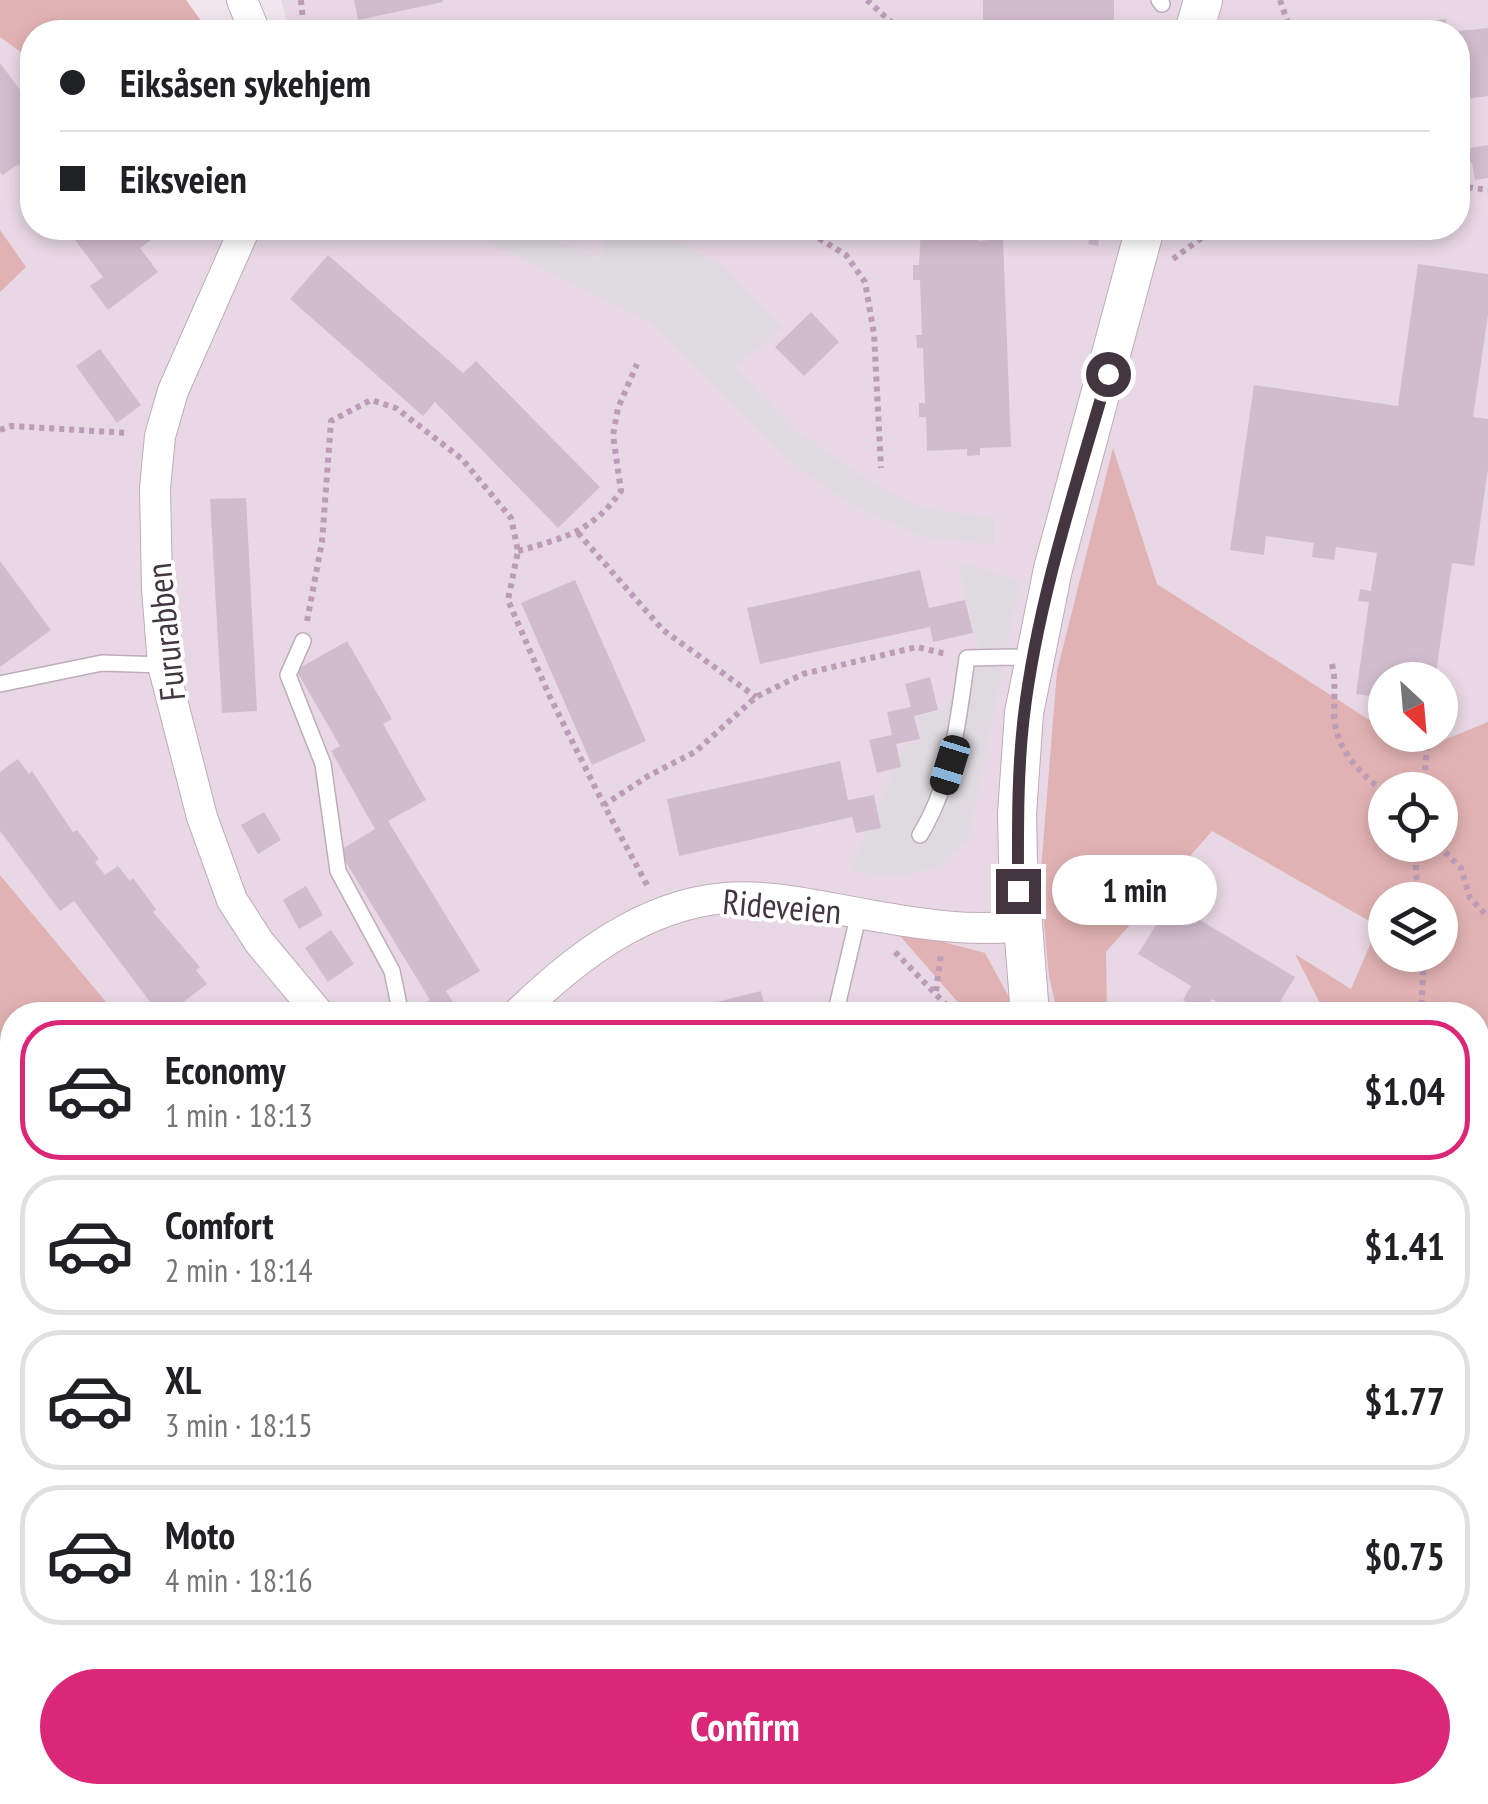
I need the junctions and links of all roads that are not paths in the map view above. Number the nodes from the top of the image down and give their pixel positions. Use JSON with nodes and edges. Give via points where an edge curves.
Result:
{"nodes":[{"id":1,"x":240,"y":240,"type":"edge"},
{"id":2,"x":1141,"y":240,"type":"edge"},
{"id":3,"x":303,"y":641,"type":"road end"},
{"id":4,"x":1034,"y":661,"type":"junction"},
{"id":5,"x":163,"y":666,"type":"junction"},
{"id":6,"x":0,"y":684,"type":"edge"},
{"id":7,"x":920,"y":834,"type":"dead end"},
{"id":8,"x":857,"y":923,"type":"junction"},
{"id":9,"x":1021,"y":926,"type":"junction"},
{"id":10,"x":309,"y":1002,"type":"edge"},
{"id":11,"x":398,"y":1002,"type":"edge"},
{"id":12,"x":531,"y":1002,"type":"edge"},
{"id":13,"x":838,"y":1002,"type":"edge"},
{"id":14,"x":1029,"y":1002,"type":"edge"}],
"edges":[{"from":1,"to":5,"type":"street","name":"Fururabben","via":[[160,436],[155,488]]},
{"from":2,"to":4,"type":"street"},
{"from":3,"to":11,"type":"lane","via":[[288,675],[323,764],[338,871],[392,971]]},
{"from":4,"to":7,"type":"lane","via":[[967,658],[950,765]]},
{"from":4,"to":9,"type":"street","via":[[1018,814]]},
{"from":5,"to":6,"type":"lane","via":[[102,664]]},
{"from":5,"to":10,"type":"street","name":"Fururabben","via":[[202,818],[232,900]]},
{"from":8,"to":9,"type":"street","name":"Rideveien"},
{"from":8,"to":12,"type":"street","name":"Rideveien","via":[[755,898],[695,903],[603,943]]},
{"from":8,"to":13,"type":"lane"},
{"from":9,"to":14,"type":"street"}]}
